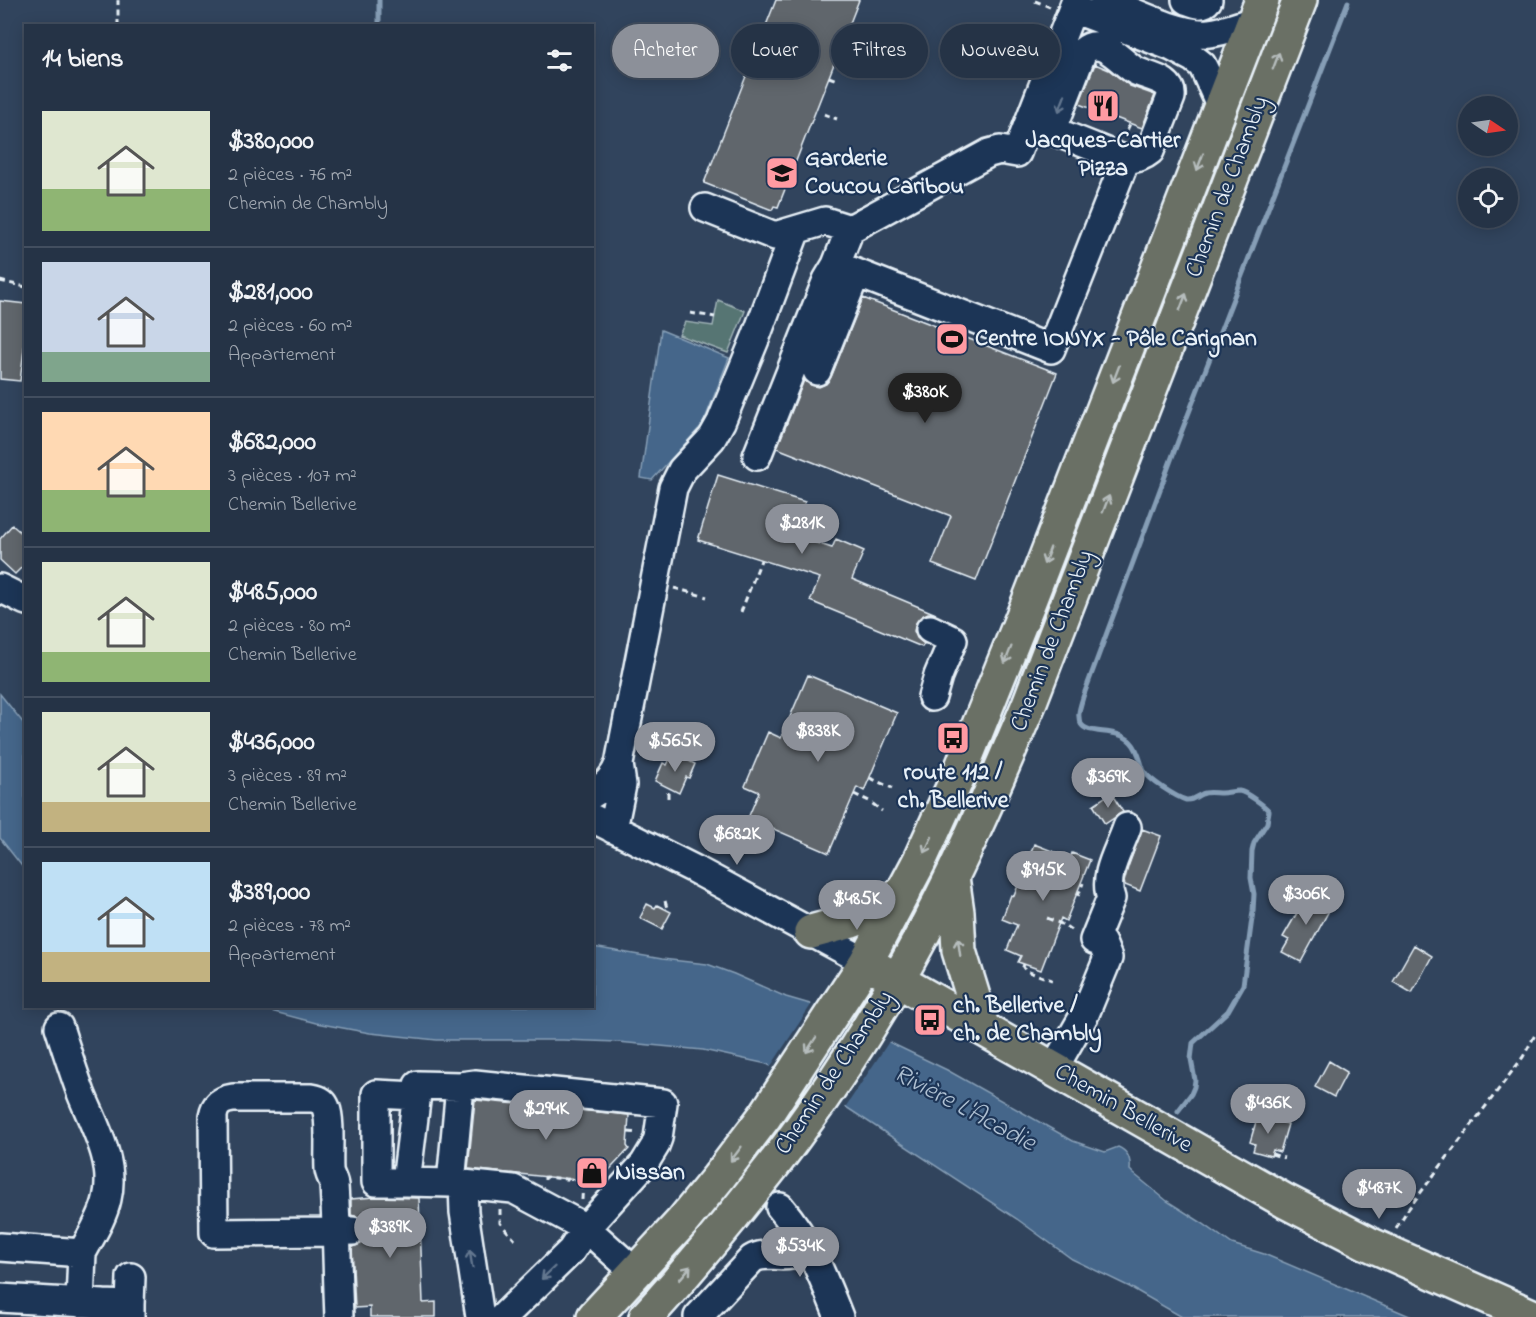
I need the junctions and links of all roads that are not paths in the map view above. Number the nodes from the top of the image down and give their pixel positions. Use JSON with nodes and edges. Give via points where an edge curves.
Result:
{"nodes":[{"id":1,"x":1104,"y":0,"type":"edge"},
{"id":2,"x":1186,"y":0,"type":"edge"},
{"id":3,"x":1208,"y":0,"type":"edge"},
{"id":4,"x":1300,"y":0,"type":"edge"},
{"id":5,"x":1068,"y":6,"type":"edge"},
{"id":6,"x":1258,"y":10,"type":"edge"},
{"id":7,"x":1221,"y":107,"type":"junction"},
{"id":8,"x":1040,"y":126,"type":"junction"},
{"id":9,"x":1126,"y":159,"type":"junction"},
{"id":10,"x":705,"y":208,"type":"dead end"},
{"id":11,"x":850,"y":229,"type":"junction"},
{"id":12,"x":796,"y":230,"type":"junction"},
{"id":13,"x":846,"y":269,"type":"junction"},
{"id":14,"x":817,"y":370,"type":"dead end"},
{"id":15,"x":757,"y":456,"type":"dead end"},
{"id":16,"x":0,"y":588,"type":"edge"},
{"id":17,"x":24,"y":600,"type":"edge"},
{"id":18,"x":930,"y":629,"type":"dead end"},
{"id":19,"x":932,"y":698,"type":"dead end"},
{"id":20,"x":619,"y":764,"type":"junction"},
{"id":21,"x":594,"y":793,"type":"edge"},
{"id":22,"x":603,"y":823,"type":"edge"},
{"id":23,"x":1127,"y":827,"type":"dead end"},
{"id":24,"x":952,"y":877,"type":"junction"},
{"id":25,"x":904,"y":892,"type":"junction"},
{"id":26,"x":811,"y":932,"type":"junction"},
{"id":27,"x":866,"y":962,"type":"junction"},
{"id":28,"x":897,"y":980,"type":"junction"},
{"id":29,"x":59,"y":1027,"type":"dead end"},
{"id":30,"x":983,"y":1029,"type":"junction"},
{"id":31,"x":1054,"y":1068,"type":"junction"},
{"id":32,"x":460,"y":1086,"type":"junction"},
{"id":33,"x":417,"y":1096,"type":"junction"},
{"id":34,"x":406,"y":1182,"type":"junction"},
{"id":35,"x":457,"y":1184,"type":"junction"},
{"id":36,"x":780,"y":1207,"type":"dead end"},
{"id":37,"x":586,"y":1228,"type":"junction"},
{"id":38,"x":344,"y":1232,"type":"junction"},
{"id":39,"x":808,"y":1246,"type":"junction"},
{"id":40,"x":0,"y":1247,"type":"edge"},
{"id":41,"x":82,"y":1253,"type":"junction"},
{"id":42,"x":636,"y":1273,"type":"junction"},
{"id":43,"x":131,"y":1277,"type":"dead end"},
{"id":44,"x":0,"y":1298,"type":"edge"},
{"id":45,"x":96,"y":1308,"type":"edge"},
{"id":46,"x":130,"y":1311,"type":"edge"},
{"id":47,"x":339,"y":1317,"type":"edge"},
{"id":48,"x":480,"y":1317,"type":"edge"},
{"id":49,"x":503,"y":1317,"type":"edge"},
{"id":50,"x":594,"y":1317,"type":"edge"},
{"id":51,"x":646,"y":1317,"type":"edge"},
{"id":52,"x":698,"y":1317,"type":"edge"},
{"id":53,"x":839,"y":1317,"type":"edge"},
{"id":54,"x":1534,"y":1317,"type":"edge"}],
"edges":[{"from":1,"to":6,"type":"street","via":[[1166,25],[1200,33],[1216,32]]},
{"from":2,"to":3,"type":"street","via":[[1200,5]]},
{"from":24,"to":4,"type":"main road","name":"Chemin de Chambly","one_way":true,"via":[[1029,704]]},
{"from":5,"to":7,"type":"street","via":[[1193,58],[1206,71]]},
{"from":5,"to":8,"type":"street"},
{"from":6,"to":7,"type":"main road","name":"Chemin de Chambly"},
{"from":7,"to":25,"type":"main road","name":"Chemin de Chambly","one_way":true,"via":[[971,746]]},
{"from":8,"to":9,"type":"street"},
{"from":9,"to":8,"type":"street","one_way":true,"via":[[1150,151],[1172,91],[1106,49],[1091,46],[1083,51]]},
{"from":8,"to":11,"type":"street","via":[[1017,153],[989,153]]},
{"from":9,"to":13,"type":"street","via":[[1051,349]]},
{"from":10,"to":12,"type":"street","via":[[775,236]]},
{"from":11,"to":12,"type":"street","via":[[825,221]]},
{"from":11,"to":13,"type":"street"},
{"from":12,"to":20,"type":"street","via":[[721,422],[712,438],[682,470],[673,488]]},
{"from":13,"to":14,"type":"street"},
{"from":13,"to":15,"type":"street","via":[[825,285]]},
{"from":16,"to":17,"type":"street"},
{"from":18,"to":19,"type":"street","via":[[953,640]]},
{"from":20,"to":21,"type":"street","via":[[608,783]]},
{"from":20,"to":22,"type":"street","via":[[622,786]]},
{"from":22,"to":26,"type":"street","name":"Chemin Bellerive"},
{"from":23,"to":31,"type":"street","via":[[1108,879],[1111,898],[1094,940],[1102,943],[1108,958],[1085,1014]]},
{"from":24,"to":28,"type":"main road","name":"Chemin de Chambly"},
{"from":30,"to":24,"type":"main road","one_way":true,"via":[[959,951]]},
{"from":25,"to":26,"type":"main road","via":[[867,915]]},
{"from":25,"to":27,"type":"main road","name":"Chemin de Chambly"},
{"from":26,"to":27,"type":"street","name":"Chemin Bellerive"},
{"from":27,"to":28,"type":"main road","name":"Chemin Bellerive"},
{"from":27,"to":42,"type":"main road","name":"Chemin de Chambly","one_way":true,"via":[[753,1132],[708,1192]]},
{"from":28,"to":30,"type":"main road","name":"Chemin Bellerive"},
{"from":51,"to":28,"type":"main road","name":"Chemin de Chambly","one_way":true,"via":[[796,1136]]},
{"from":29,"to":41,"type":"street","via":[[100,1139],[109,1178],[107,1199]]},
{"from":30,"to":31,"type":"main road","name":"Chemin Bellerive"},
{"from":31,"to":54,"type":"main road","name":"Chemin Bellerive","via":[[1267,1191],[1384,1250]]},
{"from":32,"to":33,"type":"street","via":[[418,1085]]},
{"from":32,"to":35,"type":"street"},
{"from":32,"to":37,"type":"street","via":[[475,1084],[663,1103],[661,1129],[650,1156]]},
{"from":33,"to":34,"type":"street"},
{"from":33,"to":34,"type":"street","via":[[376,1094],[376,1182]]},
{"from":34,"to":35,"type":"street"},
{"from":35,"to":37,"type":"street","via":[[502,1180],[513,1189],[536,1184]]},
{"from":48,"to":35,"type":"street","one_way":true},
{"from":36,"to":39,"type":"street"},
{"from":37,"to":42,"type":"street"},
{"from":37,"to":49,"type":"street","one_way":true,"via":[[571,1251]]},
{"from":38,"to":38,"type":"street","via":[[329,1173],[328,1117],[322,1101],[233,1098],[218,1103],[213,1116],[214,1233]]},
{"from":38,"to":47,"type":"street"},
{"from":39,"to":52,"type":"street","via":[[791,1255],[756,1257]]},
{"from":39,"to":53,"type":"street"},
{"from":40,"to":41,"type":"street"},
{"from":41,"to":45,"type":"street"},
{"from":42,"to":50,"type":"main road","name":"Chemin de Chambly"},
{"from":43,"to":46,"type":"street"},
{"from":44,"to":45,"type":"street"},
{"from":45,"to":46,"type":"street"}]}
